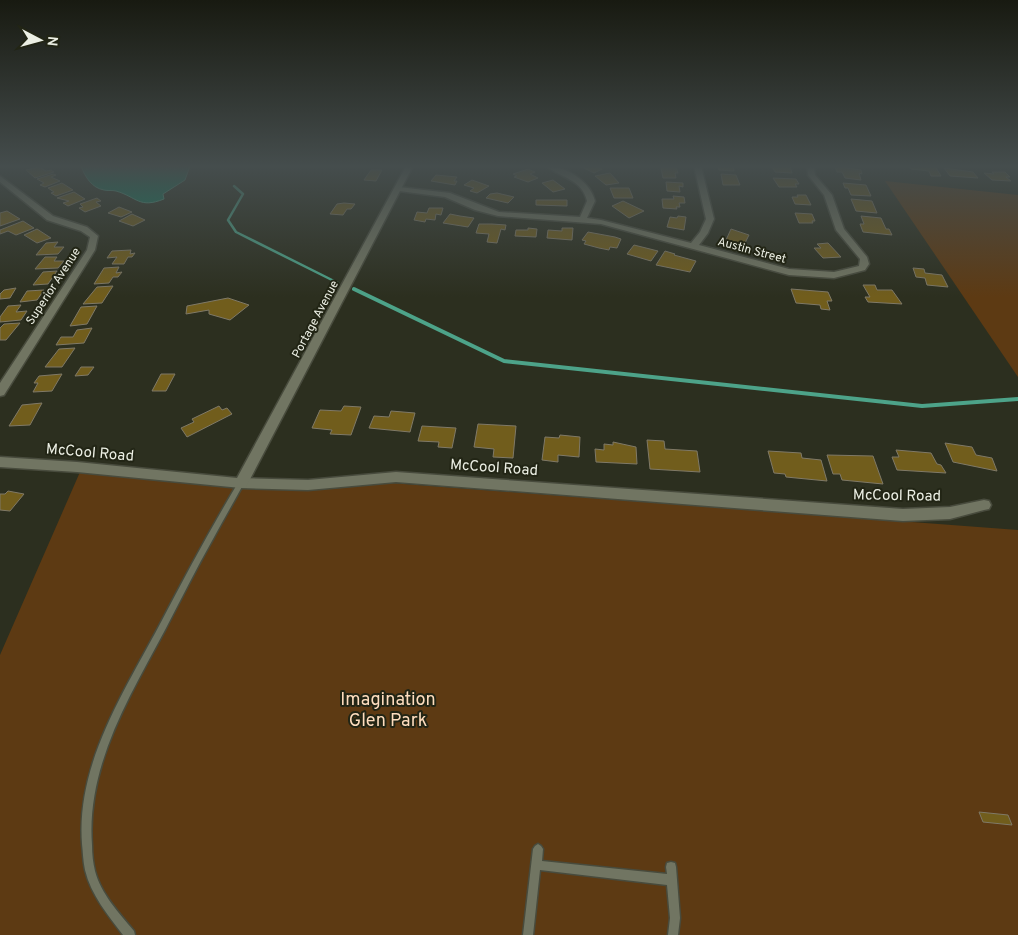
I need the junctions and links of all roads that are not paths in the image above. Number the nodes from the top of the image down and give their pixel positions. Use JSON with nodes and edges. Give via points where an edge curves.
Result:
{"nodes":[{"id":1,"x":40,"y":210,"type":"edge"},
{"id":2,"x":387,"y":210,"type":"edge"},
{"id":3,"x":483,"y":210,"type":"edge"},
{"id":4,"x":587,"y":210,"type":"edge"},
{"id":5,"x":708,"y":210,"type":"edge"},
{"id":6,"x":833,"y":210,"type":"edge"},
{"id":7,"x":583,"y":219,"type":"junction"},
{"id":8,"x":693,"y":247,"type":"junction"},
{"id":9,"x":0,"y":392,"type":"edge"},
{"id":10,"x":0,"y":462,"type":"edge"},
{"id":11,"x":240,"y":483,"type":"junction"},
{"id":12,"x":984,"y":505,"type":"dead end"},
{"id":13,"x":538,"y":849,"type":"dead end"},
{"id":14,"x":536,"y":865,"type":"junction"},
{"id":15,"x":671,"y":867,"type":"dead end"},
{"id":16,"x":672,"y":880,"type":"junction"},
{"id":17,"x":130,"y":935,"type":"edge"},
{"id":18,"x":528,"y":935,"type":"edge"},
{"id":19,"x":673,"y":935,"type":"edge"}],
"edges":[{"from":1,"to":9,"type":"street","name":"Superior Avenue","via":[[50,218],[84,229],[94,236],[91,250]]},
{"from":2,"to":11,"type":"street","name":"Portage Avenue"},
{"from":3,"to":7,"type":"street","name":"Austin Street","via":[[498,214]]},
{"from":4,"to":7,"type":"street"},
{"from":5,"to":8,"type":"street","via":[[710,220]]},
{"from":6,"to":8,"type":"street","name":"Austin Street","via":[[840,230],[861,254],[865,264],[862,268],[834,275],[803,274],[776,270]]},
{"from":7,"to":8,"type":"street","name":"Austin Street"},
{"from":10,"to":11,"type":"street","name":"McCool Road","via":[[76,466]]},
{"from":11,"to":12,"type":"street","name":"McCool Road","via":[[308,484],[396,477],[904,515],[950,513]]},
{"from":11,"to":17,"type":"lane","via":[[115,718],[96,767],[86,815],[88,861],[100,898]]},
{"from":13,"to":14,"type":"lane"},
{"from":14,"to":16,"type":"lane"},
{"from":14,"to":18,"type":"lane"},
{"from":15,"to":16,"type":"lane"},
{"from":16,"to":19,"type":"lane"}]}
